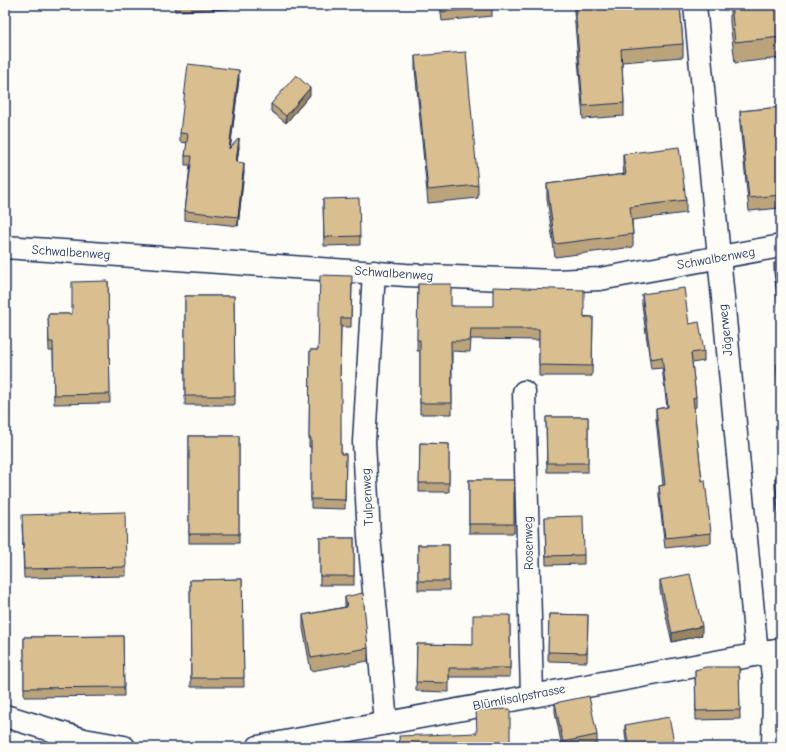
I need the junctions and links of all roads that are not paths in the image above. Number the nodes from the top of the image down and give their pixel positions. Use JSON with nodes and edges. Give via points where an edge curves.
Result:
{"nodes":[{"id":1,"x":695,"y":5,"type":"edge"},
{"id":2,"x":781,"y":246,"type":"edge"},
{"id":3,"x":5,"y":247,"type":"edge"},
{"id":4,"x":718,"y":257,"type":"junction"},
{"id":5,"x":374,"y":272,"type":"junction"},
{"id":6,"x":524,"y":392,"type":"dead end"},
{"id":7,"x":770,"y":652,"type":"edge"},
{"id":8,"x":532,"y":695,"type":"junction"},
{"id":9,"x":5,"y":716,"type":"edge"},
{"id":10,"x":386,"y":723,"type":"junction"},
{"id":11,"x":124,"y":747,"type":"edge"},
{"id":12,"x":258,"y":747,"type":"edge"},
{"id":13,"x":773,"y":747,"type":"edge"}],
"edges":[{"from":1,"to":4,"type":"street","name":"Jägerweg"},
{"from":2,"to":4,"type":"street","name":"Schwalbenweg"},
{"from":3,"to":5,"type":"street","name":"Schwalbenweg"},
{"from":4,"to":5,"type":"street","name":"Schwalbenweg","via":[[600,279],[489,279]]},
{"from":4,"to":7,"type":"street","name":"Jägerweg"},
{"from":5,"to":10,"type":"street","name":"Tulpenweg","via":[[364,442],[369,536]]},
{"from":6,"to":8,"type":"street","name":"Rosenweg"},
{"from":7,"to":8,"type":"street","name":"Blümlisalpstrasse"},
{"from":7,"to":13,"type":"street","name":"Jägerweg","via":[[774,684]]},
{"from":8,"to":10,"type":"street","name":"Blümlisalpstrasse"},
{"from":9,"to":11,"type":"street","via":[[84,740]]},
{"from":10,"to":12,"type":"street","name":"Blümlisalpstrasse"}]}
